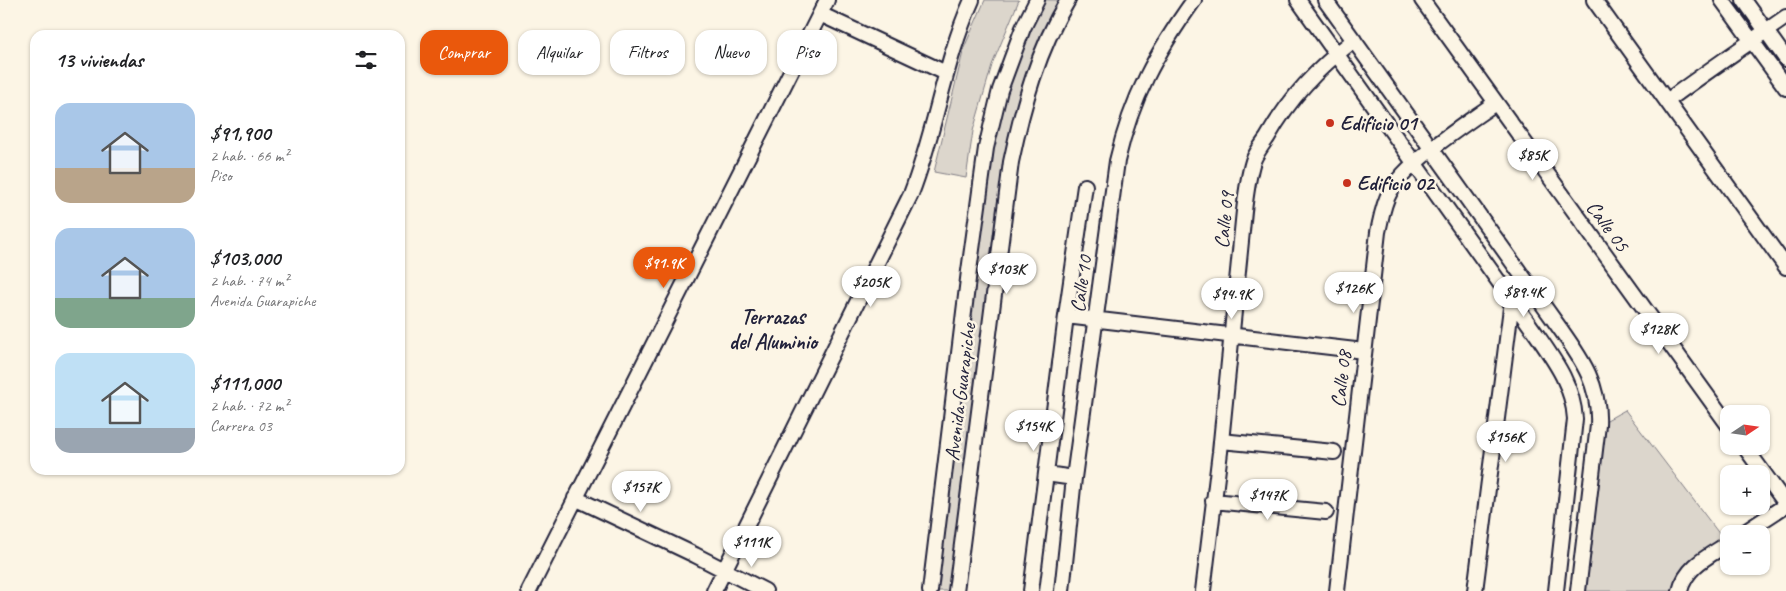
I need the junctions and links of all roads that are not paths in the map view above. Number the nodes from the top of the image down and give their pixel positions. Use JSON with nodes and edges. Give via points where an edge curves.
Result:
{"nodes":[{"id":1,"x":827,"y":0,"type":"edge"},
{"id":2,"x":972,"y":0,"type":"edge"},
{"id":3,"x":1037,"y":0,"type":"edge"},
{"id":4,"x":1068,"y":0,"type":"edge"},
{"id":5,"x":1194,"y":0,"type":"edge"},
{"id":6,"x":1298,"y":0,"type":"edge"},
{"id":7,"x":1325,"y":0,"type":"edge"},
{"id":8,"x":1422,"y":0,"type":"edge"},
{"id":9,"x":1594,"y":0,"type":"edge"},
{"id":10,"x":1722,"y":0,"type":"edge"},
{"id":11,"x":1744,"y":0,"type":"edge"},
{"id":12,"x":820,"y":14,"type":"junction"},
{"id":13,"x":1786,"y":17,"type":"edge"},
{"id":14,"x":1766,"y":31,"type":"junction"},
{"id":15,"x":1354,"y":40,"type":"junction"},
{"id":16,"x":1752,"y":42,"type":"junction"},
{"id":17,"x":1336,"y":54,"type":"junction"},
{"id":18,"x":1786,"y":59,"type":"edge"},
{"id":19,"x":946,"y":73,"type":"junction"},
{"id":20,"x":1786,"y":88,"type":"edge"},
{"id":21,"x":1667,"y":101,"type":"junction"},
{"id":22,"x":1495,"y":103,"type":"junction"},
{"id":23,"x":1432,"y":150,"type":"junction"},
{"id":24,"x":1415,"y":164,"type":"junction"},
{"id":25,"x":1085,"y":186,"type":"dead end"},
{"id":26,"x":1786,"y":268,"type":"edge"},
{"id":27,"x":1512,"y":300,"type":"junction"},
{"id":28,"x":1066,"y":316,"type":"junction"},
{"id":29,"x":1097,"y":319,"type":"junction"},
{"id":30,"x":1232,"y":335,"type":"junction"},
{"id":31,"x":1364,"y":351,"type":"junction"},
{"id":32,"x":1720,"y":414,"type":"edge"},
{"id":33,"x":1221,"y":441,"type":"junction"},
{"id":34,"x":1334,"y":452,"type":"dead end"},
{"id":35,"x":1751,"y":455,"type":"edge"},
{"id":36,"x":1046,"y":474,"type":"junction"},
{"id":37,"x":1074,"y":478,"type":"junction"},
{"id":38,"x":575,"y":498,"type":"junction"},
{"id":39,"x":1213,"y":501,"type":"junction"},
{"id":40,"x":1786,"y":504,"type":"edge"},
{"id":41,"x":1326,"y":512,"type":"dead end"},
{"id":42,"x":1755,"y":525,"type":"edge"},
{"id":43,"x":1720,"y":549,"type":"edge"},
{"id":44,"x":725,"y":570,"type":"junction"},
{"id":45,"x":528,"y":591,"type":"edge"},
{"id":46,"x":714,"y":591,"type":"edge"},
{"id":47,"x":765,"y":591,"type":"edge"},
{"id":48,"x":930,"y":591,"type":"edge"},
{"id":49,"x":956,"y":591,"type":"edge"},
{"id":50,"x":1031,"y":591,"type":"edge"},
{"id":51,"x":1062,"y":591,"type":"edge"},
{"id":52,"x":1203,"y":591,"type":"edge"},
{"id":53,"x":1336,"y":591,"type":"edge"},
{"id":54,"x":1475,"y":591,"type":"edge"},
{"id":55,"x":1556,"y":591,"type":"edge"},
{"id":56,"x":1578,"y":591,"type":"edge"},
{"id":57,"x":1680,"y":591,"type":"edge"}],
"edges":[{"from":1,"to":12,"type":"street"},
{"from":2,"to":19,"type":"street"},
{"from":3,"to":48,"type":"street","name":"Avenida Guarapiche","via":[[1000,90],[986,148]]},
{"from":4,"to":49,"type":"street","name":"Avenida Guarapiche","via":[[1037,64],[1011,162]]},
{"from":5,"to":29,"type":"street","name":"Calle 10","via":[[1145,78],[1125,130],[1117,161]]},
{"from":6,"to":17,"type":"street"},
{"from":7,"to":15,"type":"street"},
{"from":8,"to":22,"type":"street","name":"Calle 05"},
{"from":9,"to":21,"type":"street"},
{"from":10,"to":16,"type":"street"},
{"from":11,"to":14,"type":"street"},
{"from":12,"to":19,"type":"street"},
{"from":12,"to":38,"type":"street"},
{"from":13,"to":14,"type":"street"},
{"from":14,"to":16,"type":"street"},
{"from":14,"to":18,"type":"street"},
{"from":15,"to":17,"type":"street","name":"Calle 09"},
{"from":15,"to":23,"type":"street"},
{"from":16,"to":20,"type":"street"},
{"from":16,"to":21,"type":"street"},
{"from":17,"to":24,"type":"street"},
{"from":17,"to":30,"type":"street","name":"Calle 09","via":[[1290,101],[1254,159],[1244,211]]},
{"from":19,"to":44,"type":"street","via":[[927,148],[911,194]]},
{"from":21,"to":26,"type":"street"},
{"from":22,"to":23,"type":"street","name":"Calle 08"},
{"from":22,"to":32,"type":"street","name":"Calle 05"},
{"from":23,"to":24,"type":"street","name":"Calle 08"},
{"from":23,"to":56,"type":"street","via":[[1570,343],[1594,385],[1598,425]]},
{"from":24,"to":27,"type":"street"},
{"from":24,"to":31,"type":"street","name":"Calle 08","via":[[1395,184],[1384,204]]},
{"from":25,"to":28,"type":"street"},
{"from":27,"to":54,"type":"street"},
{"from":27,"to":55,"type":"street","via":[[1564,375],[1575,410]]},
{"from":28,"to":29,"type":"street"},
{"from":28,"to":36,"type":"street"},
{"from":29,"to":30,"type":"street"},
{"from":29,"to":37,"type":"street","name":"Calle 10"},
{"from":30,"to":31,"type":"street"},
{"from":30,"to":33,"type":"street","name":"Calle 09"},
{"from":31,"to":53,"type":"street","name":"Calle 08"},
{"from":33,"to":34,"type":"street"},
{"from":33,"to":39,"type":"street","name":"Calle 09"},
{"from":35,"to":40,"type":"street"},
{"from":36,"to":37,"type":"street"},
{"from":36,"to":50,"type":"street"},
{"from":37,"to":51,"type":"street","name":"Calle 10"},
{"from":38,"to":44,"type":"street"},
{"from":38,"to":45,"type":"street"},
{"from":39,"to":41,"type":"street"},
{"from":39,"to":52,"type":"street","name":"Calle 09"},
{"from":40,"to":42,"type":"street"},
{"from":43,"to":57,"type":"street","via":[[1690,570]]},
{"from":44,"to":46,"type":"street"},
{"from":44,"to":47,"type":"street"}]}
